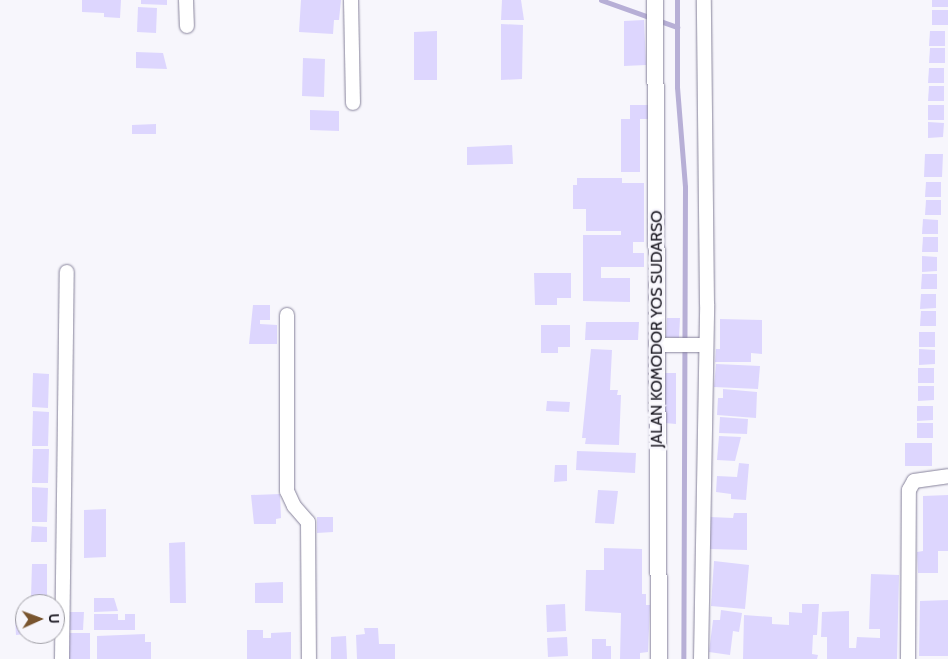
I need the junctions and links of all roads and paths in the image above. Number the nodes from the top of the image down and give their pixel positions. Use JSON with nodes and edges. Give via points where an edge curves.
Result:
{"nodes":[{"id":1,"x":186,"y":0,"type":"edge"},
{"id":2,"x":351,"y":0,"type":"edge"},
{"id":3,"x":704,"y":0,"type":"edge"},
{"id":4,"x":653,"y":3,"type":"edge"},
{"id":5,"x":187,"y":26,"type":"dead end"},
{"id":6,"x":353,"y":103,"type":"dead end"},
{"id":7,"x":67,"y":272,"type":"dead end"},
{"id":8,"x":287,"y":315,"type":"dead end"},
{"id":9,"x":658,"y":345,"type":"junction"},
{"id":10,"x":703,"y":345,"type":"junction"},
{"id":11,"x":948,"y":476,"type":"edge"},
{"id":12,"x":62,"y":659,"type":"edge"},
{"id":13,"x":309,"y":659,"type":"edge"},
{"id":14,"x":659,"y":659,"type":"edge"},
{"id":15,"x":701,"y":659,"type":"edge"},
{"id":16,"x":908,"y":659,"type":"edge"}],
"edges":[{"from":1,"to":5,"type":"street"},
{"from":2,"to":6,"type":"street"},
{"from":3,"to":10,"type":"street"},
{"from":4,"to":9,"type":"street","name":"JALAN KOMODOR YOS SUDARSO"},
{"from":7,"to":12,"type":"street"},
{"from":8,"to":13,"type":"street","via":[[287,492],[308,522]]},
{"from":9,"to":10,"type":"street"},
{"from":9,"to":14,"type":"street","name":"JALAN KOMODOR YOS SUDARSO"},
{"from":10,"to":15,"type":"street"},
{"from":11,"to":16,"type":"street","via":[[914,481],[909,490]]}]}
